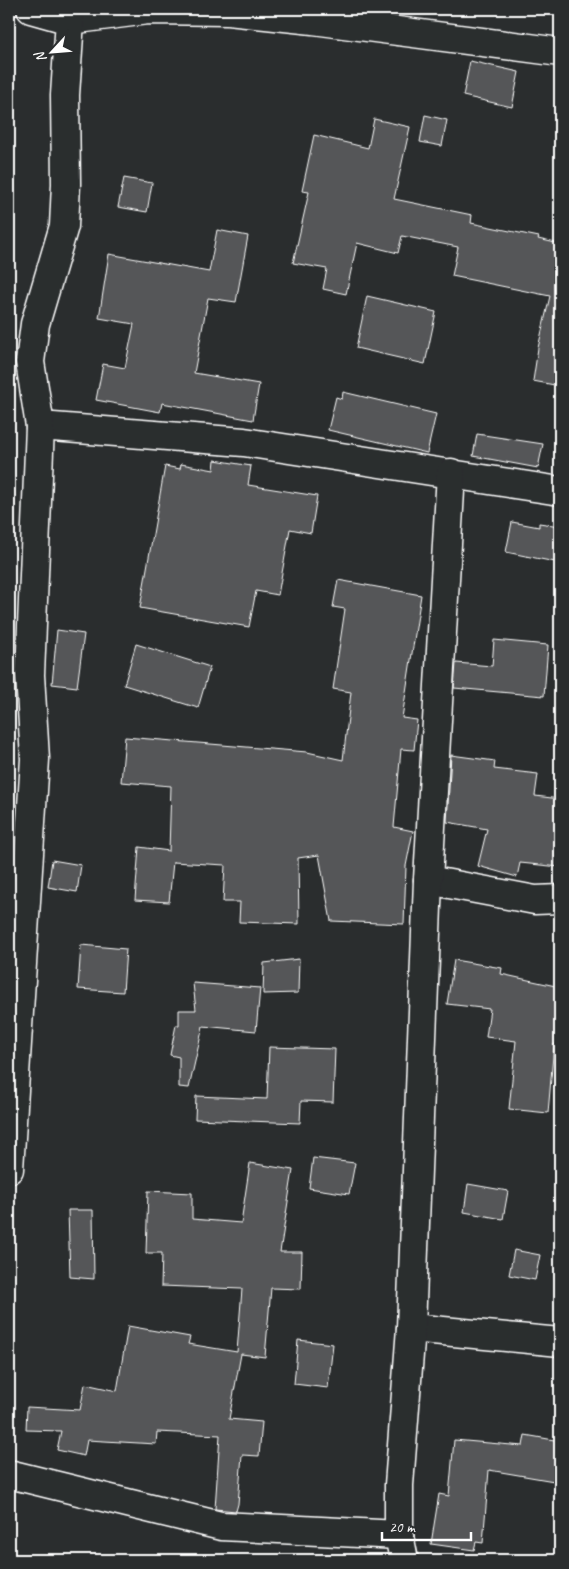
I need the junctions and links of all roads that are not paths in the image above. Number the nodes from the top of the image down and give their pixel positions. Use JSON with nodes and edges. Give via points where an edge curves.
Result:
{"nodes":[{"id":1,"x":31,"y":9,"type":"edge"},
{"id":2,"x":70,"y":20,"type":"junction"},
{"id":3,"x":560,"y":52,"type":"edge"},
{"id":4,"x":40,"y":426,"type":"junction"},
{"id":5,"x":451,"y":473,"type":"junction"},
{"id":6,"x":560,"y":491,"type":"edge"},
{"id":7,"x":20,"y":674,"type":"edge"},
{"id":8,"x":428,"y":880,"type":"junction"},
{"id":9,"x":560,"y":899,"type":"edge"},
{"id":10,"x":9,"y":1169,"type":"edge"},
{"id":11,"x":411,"y":1328,"type":"junction"},
{"id":12,"x":560,"y":1342,"type":"edge"},
{"id":13,"x":9,"y":1474,"type":"edge"},
{"id":14,"x":402,"y":1547,"type":"edge"}],
"edges":[{"from":1,"to":2,"type":"street"},
{"from":2,"to":3,"type":"street","via":[[148,10],[228,12]]},
{"from":2,"to":4,"type":"street","via":[[65,95],[64,226],[35,324],[30,362]]},
{"from":4,"to":5,"type":"street","via":[[244,442]]},
{"from":4,"to":7,"type":"street"},
{"from":5,"to":6,"type":"street"},
{"from":5,"to":8,"type":"street"},
{"from":7,"to":10,"type":"street","via":[[36,759]]},
{"from":8,"to":9,"type":"street","via":[[535,900]]},
{"from":8,"to":11,"type":"street"},
{"from":11,"to":12,"type":"street"},
{"from":11,"to":14,"type":"street","via":[[399,1485]]},
{"from":13,"to":14,"type":"street","via":[[221,1526]]}]}
